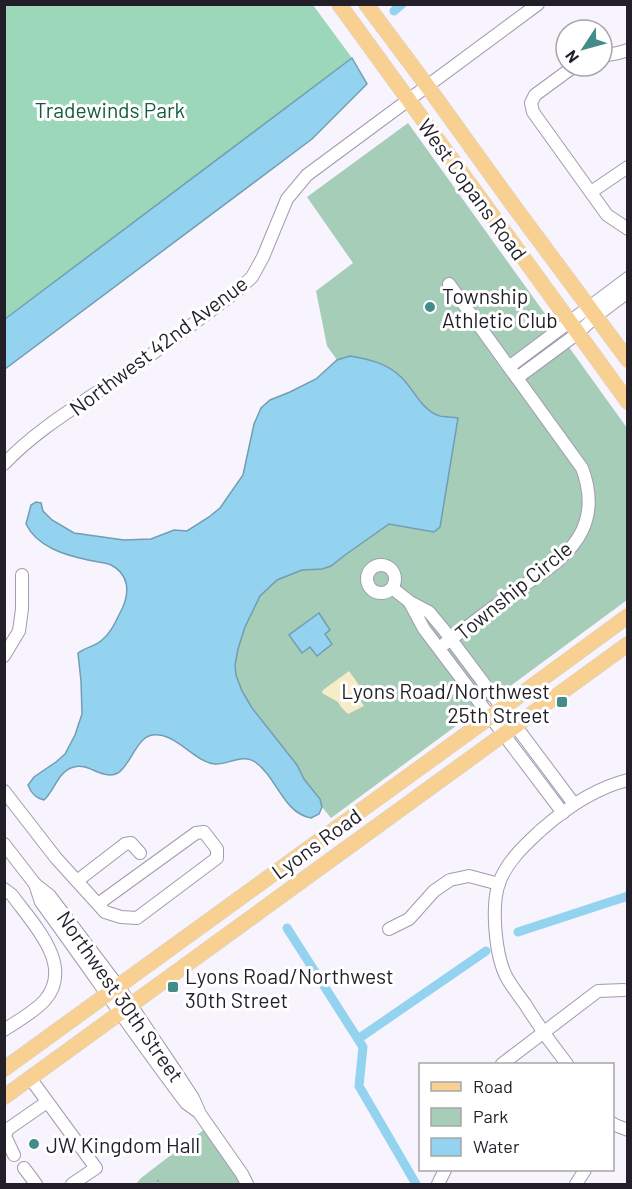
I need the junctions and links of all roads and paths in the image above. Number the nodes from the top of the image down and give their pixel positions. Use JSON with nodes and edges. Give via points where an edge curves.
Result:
{"nodes":[{"id":1,"x":339,"y":4,"type":"edge"},
{"id":2,"x":366,"y":4,"type":"edge"},
{"id":3,"x":538,"y":4,"type":"edge"},
{"id":4,"x":559,"y":78,"type":"edge"},
{"id":5,"x":428,"y":87,"type":"junction"},
{"id":6,"x":409,"y":101,"type":"junction"},
{"id":7,"x":627,"y":166,"type":"edge"},
{"id":8,"x":591,"y":192,"type":"junction"},
{"id":9,"x":627,"y":229,"type":"edge"},
{"id":10,"x":627,"y":278,"type":"edge"},
{"id":11,"x":449,"y":284,"type":"dead end"},
{"id":12,"x":627,"y":292,"type":"edge"},
{"id":13,"x":592,"y":311,"type":"junction"},
{"id":14,"x":574,"y":327,"type":"junction"},
{"id":15,"x":627,"y":360,"type":"edge"},
{"id":16,"x":509,"y":367,"type":"junction"},
{"id":17,"x":518,"y":378,"type":"junction"},
{"id":18,"x":627,"y":402,"type":"edge"},
{"id":19,"x":4,"y":464,"type":"edge"},
{"id":20,"x":22,"y":575,"type":"dead end"},
{"id":21,"x":392,"y":588,"type":"dead end"},
{"id":22,"x":410,"y":603,"type":"junction"},
{"id":23,"x":627,"y":616,"type":"edge"},
{"id":24,"x":451,"y":639,"type":"junction"},
{"id":25,"x":627,"y":644,"type":"edge"},
{"id":26,"x":439,"y":648,"type":"junction"},
{"id":27,"x":4,"y":656,"type":"edge"},
{"id":28,"x":496,"y":713,"type":"junction"},
{"id":29,"x":509,"y":730,"type":"junction"},
{"id":30,"x":627,"y":780,"type":"edge"},
{"id":31,"x":5,"y":792,"type":"edge"},
{"id":32,"x":574,"y":804,"type":"junction"},
{"id":33,"x":562,"y":813,"type":"junction"},
{"id":34,"x":4,"y":844,"type":"edge"},
{"id":35,"x":140,"y":853,"type":"dead end"},
{"id":36,"x":77,"y":881,"type":"junction"},
{"id":37,"x":499,"y":884,"type":"junction"},
{"id":38,"x":4,"y":889,"type":"edge"},
{"id":39,"x":98,"y":904,"type":"junction"},
{"id":40,"x":389,"y":929,"type":"dead end"},
{"id":41,"x":113,"y":990,"type":"junction"},
{"id":42,"x":624,"y":990,"type":"dead end"},
{"id":43,"x":126,"y":1008,"type":"junction"},
{"id":44,"x":4,"y":1030,"type":"edge"},
{"id":45,"x":544,"y":1033,"type":"junction"},
{"id":46,"x":505,"y":1063,"type":"edge"},
{"id":47,"x":566,"y":1063,"type":"edge"},
{"id":48,"x":4,"y":1070,"type":"edge"},
{"id":49,"x":30,"y":1078,"type":"junction"},
{"id":50,"x":4,"y":1097,"type":"edge"},
{"id":51,"x":47,"y":1102,"type":"junction"},
{"id":52,"x":14,"y":1155,"type":"dead end"},
{"id":53,"x":24,"y":1168,"type":"dead end"},
{"id":54,"x":445,"y":1171,"type":"edge"},
{"id":55,"x":584,"y":1171,"type":"edge"},
{"id":56,"x":158,"y":1180,"type":"dead end"},
{"id":57,"x":36,"y":1185,"type":"edge"},
{"id":58,"x":72,"y":1185,"type":"edge"},
{"id":59,"x":158,"y":1185,"type":"edge"},
{"id":60,"x":247,"y":1185,"type":"edge"},
{"id":61,"x":438,"y":1185,"type":"edge"},
{"id":62,"x":576,"y":1185,"type":"edge"}],
"edges":[{"from":1,"to":6,"type":"main road","name":"West Copans Road"},
{"from":2,"to":5,"type":"main road","name":"West Copans Road"},
{"from":3,"to":5,"type":"street","name":"Northwest 42nd Avenue"},
{"from":4,"to":8,"type":"street","via":[[535,95],[531,103],[533,112]]},
{"from":5,"to":6,"type":"street","name":"Northwest 42nd Avenue"},
{"from":5,"to":13,"type":"main road","name":"West Copans Road"},
{"from":6,"to":14,"type":"main road","name":"West Copans Road"},
{"from":6,"to":19,"type":"street","name":"Northwest 42nd Avenue","via":[[307,175],[287,198],[252,277],[237,291],[53,423]]},
{"from":7,"to":8,"type":"street"},
{"from":8,"to":9,"type":"street","via":[[607,215]]},
{"from":10,"to":13,"type":"street"},
{"from":11,"to":16,"type":"street","name":"Township Circle"},
{"from":12,"to":13,"type":"street"},
{"from":13,"to":14,"type":"street"},
{"from":13,"to":15,"type":"main road","name":"West Copans Road"},
{"from":14,"to":16,"type":"street"},
{"from":14,"to":17,"type":"street"},
{"from":14,"to":18,"type":"main road","name":"West Copans Road"},
{"from":16,"to":17,"type":"street","name":"Township Circle"},
{"from":17,"to":24,"type":"street","name":"Township Circle","via":[[582,468],[589,498],[587,516],[582,531],[560,558]]},
{"from":20,"to":27,"type":"street","via":[[19,631]]},
{"from":21,"to":22,"type":"street"},
{"from":22,"to":24,"type":"street","via":[[429,612]]},
{"from":22,"to":26,"type":"street"},
{"from":23,"to":28,"type":"main road","name":"Lyons Road"},
{"from":24,"to":26,"type":"street","name":"Township Circle"},
{"from":24,"to":28,"type":"street"},
{"from":25,"to":29,"type":"main road","name":"Lyons Road"},
{"from":26,"to":28,"type":"street"},
{"from":28,"to":29,"type":"street"},
{"from":28,"to":41,"type":"main road","name":"Lyons Road"},
{"from":29,"to":32,"type":"street"},
{"from":29,"to":33,"type":"street"},
{"from":29,"to":43,"type":"main road","name":"Lyons Road"},
{"from":30,"to":32,"type":"street"},
{"from":31,"to":36,"type":"street"},
{"from":32,"to":33,"type":"street"},
{"from":33,"to":37,"type":"street","via":[[520,849]]},
{"from":34,"to":41,"type":"street","name":"Northwest 30th Street","via":[[34,884],[50,896]]},
{"from":35,"to":36,"type":"street","via":[[133,844],[125,844]]},
{"from":36,"to":39,"type":"street"},
{"from":37,"to":40,"type":"street","via":[[469,876],[450,880],[434,891],[409,919]]},
{"from":37,"to":45,"type":"street","via":[[496,943],[506,976]]},
{"from":38,"to":44,"type":"street","via":[[49,946],[55,970],[44,1002]]},
{"from":39,"to":39,"type":"street","via":[[105,912],[137,918],[218,858],[217,849],[204,832],[196,833]]},
{"from":41,"to":43,"type":"street","name":"Northwest 30th Street"},
{"from":41,"to":48,"type":"main road","name":"Lyons Road"},
{"from":42,"to":45,"type":"street","via":[[598,991]]},
{"from":43,"to":49,"type":"main road","name":"Lyons Road"},
{"from":43,"to":60,"type":"street","name":"Northwest 30th Street","via":[[138,1040],[186,1103],[200,1114]]},
{"from":45,"to":46,"type":"street"},
{"from":45,"to":47,"type":"street"},
{"from":49,"to":50,"type":"main road","name":"Lyons Road"},
{"from":49,"to":51,"type":"street"},
{"from":51,"to":52,"type":"street","via":[[8,1129],[5,1136]]},
{"from":51,"to":58,"type":"street","via":[[96,1168]]},
{"from":53,"to":57,"type":"street"},
{"from":54,"to":61,"type":"street"},
{"from":55,"to":62,"type":"street"},
{"from":56,"to":59,"type":"path"}]}
